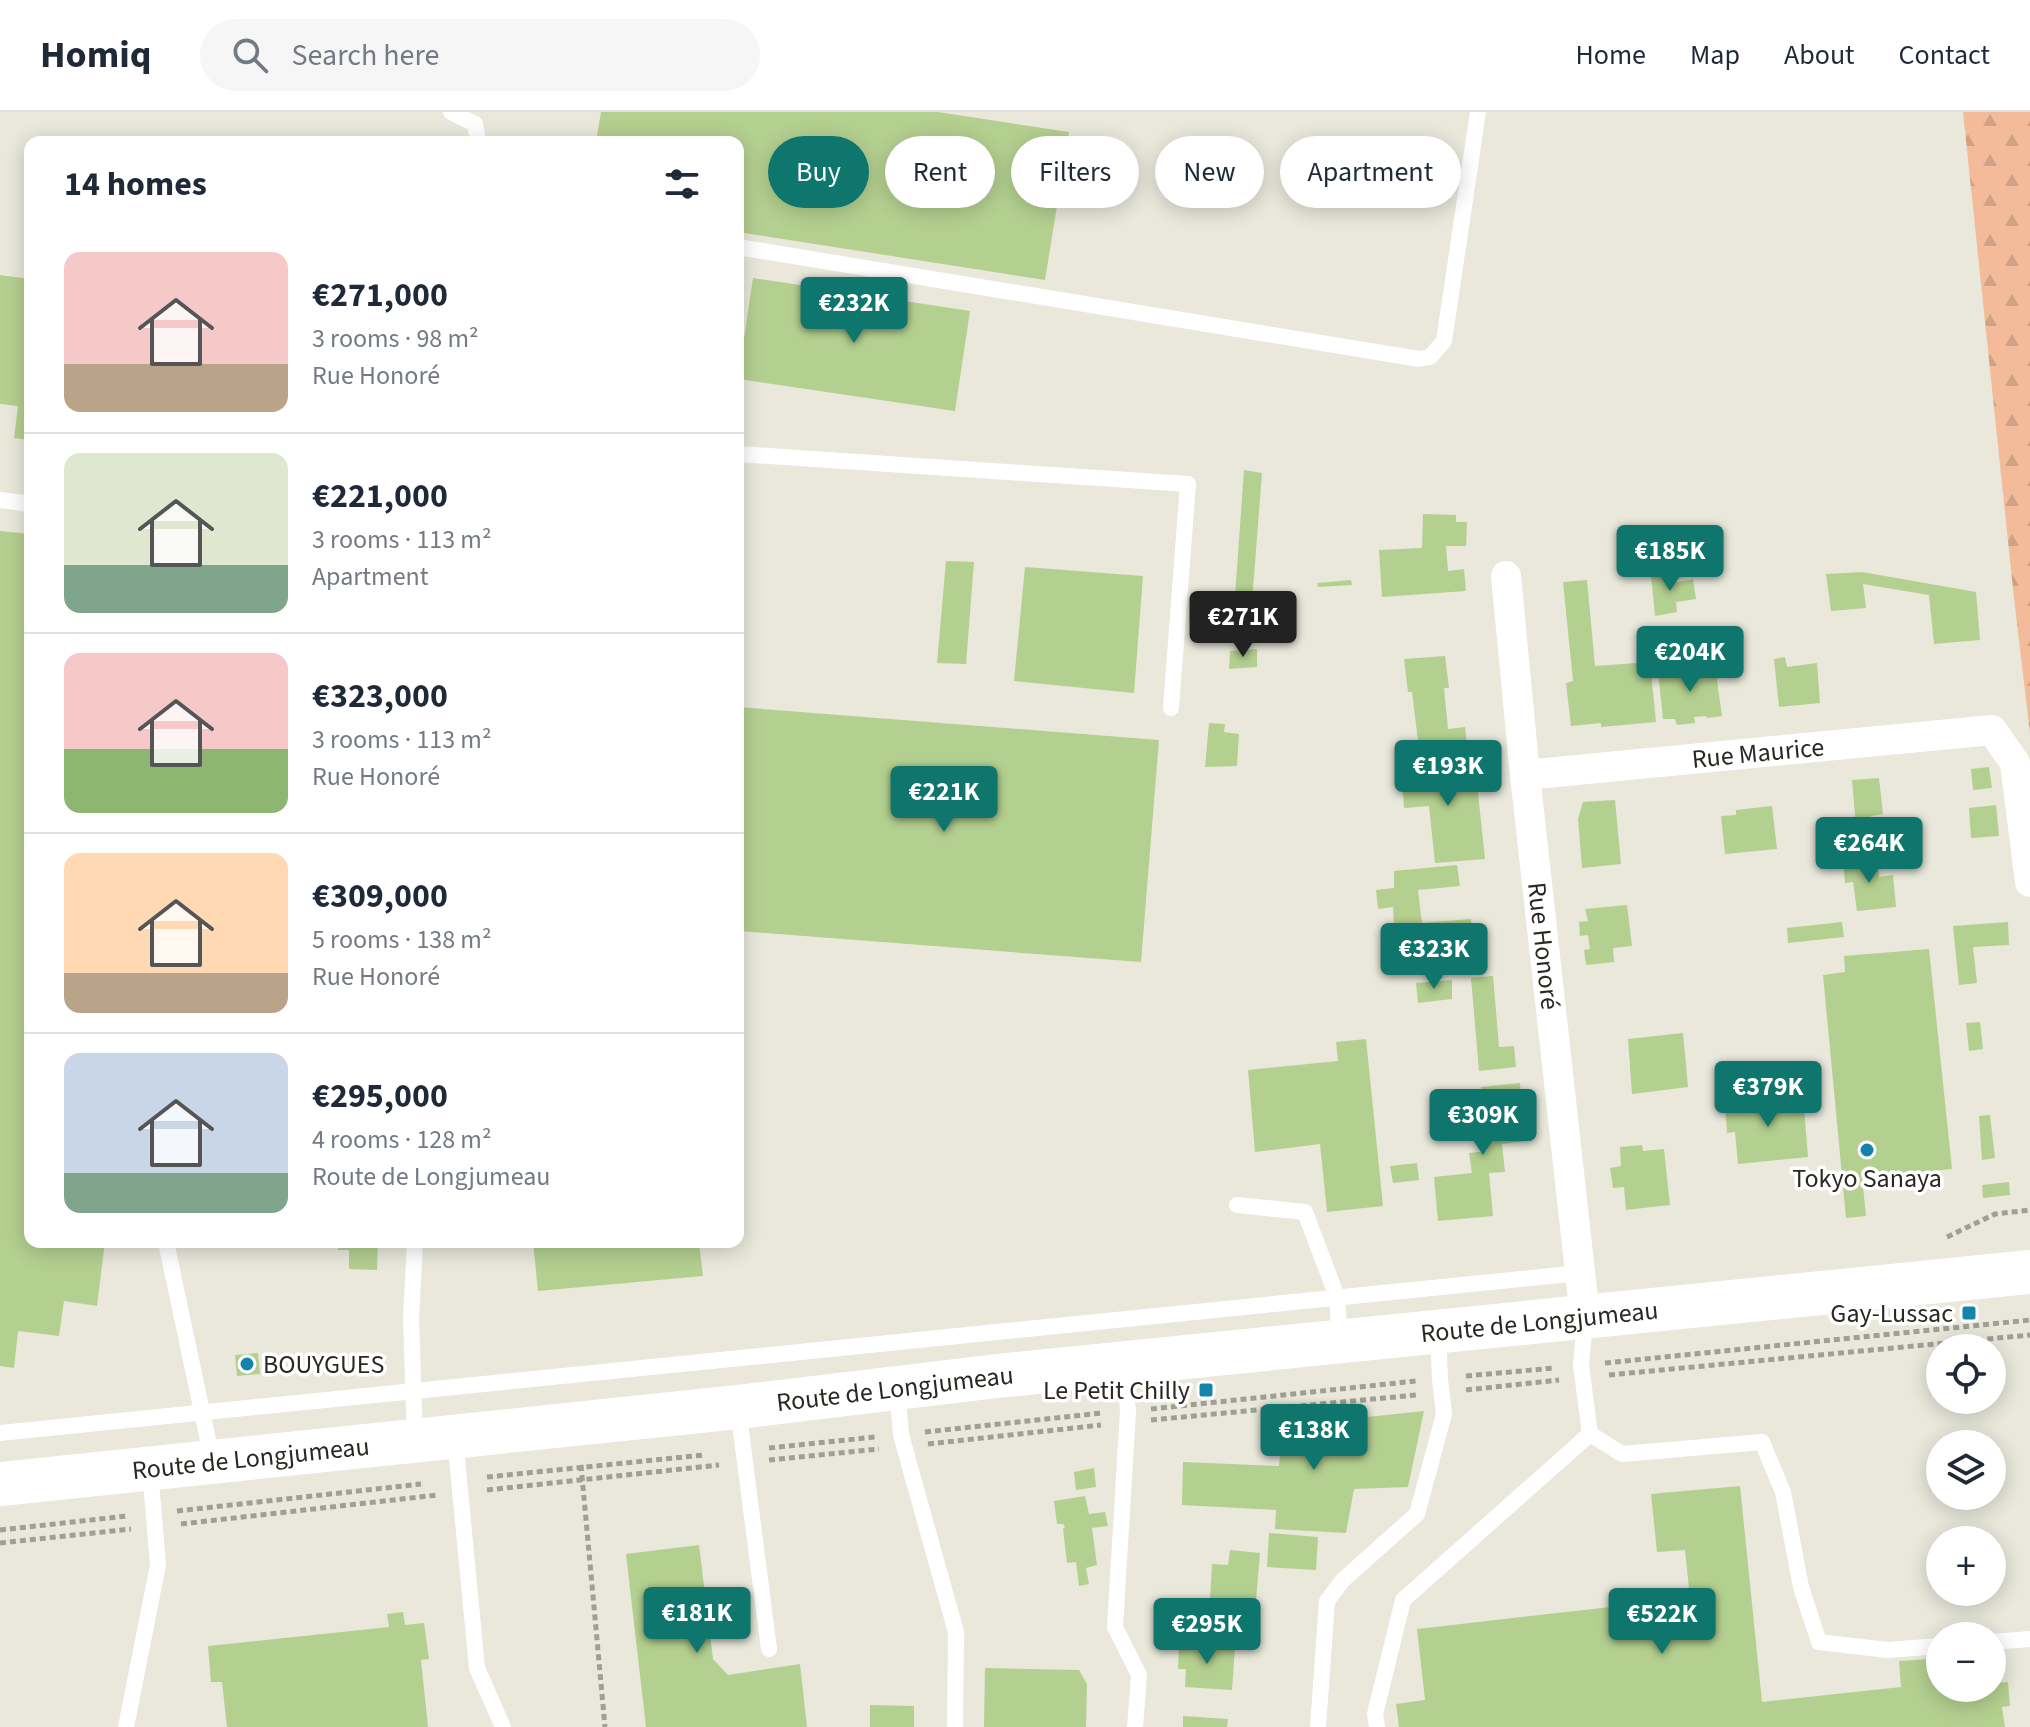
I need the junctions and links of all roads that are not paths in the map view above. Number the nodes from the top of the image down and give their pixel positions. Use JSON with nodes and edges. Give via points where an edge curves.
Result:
{"nodes":[{"id":1,"x":1478,"y":112,"type":"edge"},
{"id":2,"x":457,"y":114,"type":"edge"},
{"id":3,"x":477,"y":136,"type":"edge"},
{"id":4,"x":744,"y":248,"type":"edge"},
{"id":5,"x":744,"y":454,"type":"edge"},
{"id":6,"x":0,"y":500,"type":"edge"},
{"id":7,"x":24,"y":503,"type":"edge"},
{"id":8,"x":1506,"y":576,"type":"dead end"},
{"id":9,"x":1171,"y":708,"type":"dead end"},
{"id":10,"x":1525,"y":775,"type":"junction"},
{"id":11,"x":2030,"y":882,"type":"edge"},
{"id":12,"x":1237,"y":1205,"type":"dead end"},
{"id":13,"x":167,"y":1248,"type":"edge"},
{"id":14,"x":415,"y":1248,"type":"edge"},
{"id":15,"x":2030,"y":1272,"type":"edge"},
{"id":16,"x":1580,"y":1273,"type":"junction"},
{"id":17,"x":1337,"y":1297,"type":"junction"},
{"id":18,"x":1585,"y":1317,"type":"junction"},
{"id":19,"x":1438,"y":1333,"type":"junction"},
{"id":20,"x":1340,"y":1343,"type":"junction"},
{"id":21,"x":1124,"y":1365,"type":"junction"},
{"id":22,"x":896,"y":1387,"type":"junction"},
{"id":23,"x":413,"y":1391,"type":"junction"},
{"id":24,"x":738,"y":1407,"type":"junction"},
{"id":25,"x":202,"y":1412,"type":"junction"},
{"id":26,"x":0,"y":1433,"type":"edge"},
{"id":27,"x":1590,"y":1434,"type":"junction"},
{"id":28,"x":435,"y":1438,"type":"junction"},
{"id":29,"x":213,"y":1462,"type":"junction"},
{"id":30,"x":150,"y":1468,"type":"junction"},
{"id":31,"x":0,"y":1484,"type":"edge"},
{"id":32,"x":2030,"y":1639,"type":"edge"},
{"id":33,"x":2006,"y":1641,"type":"edge"},
{"id":34,"x":1926,"y":1647,"type":"edge"},
{"id":35,"x":769,"y":1649,"type":"dead end"},
{"id":36,"x":126,"y":1727,"type":"edge"},
{"id":37,"x":503,"y":1727,"type":"edge"},
{"id":38,"x":955,"y":1727,"type":"edge"},
{"id":39,"x":1135,"y":1727,"type":"edge"},
{"id":40,"x":1318,"y":1727,"type":"edge"},
{"id":41,"x":1377,"y":1727,"type":"edge"}],
"edges":[{"from":1,"to":4,"type":"lane","via":[[1444,341],[1430,357]]},
{"from":2,"to":3,"type":"lane","via":[[475,124]]},
{"from":5,"to":9,"type":"lane","via":[[1188,484]]},
{"from":6,"to":7,"type":"lane"},
{"from":8,"to":10,"type":"street","name":"Rue Honoré"},
{"from":10,"to":11,"type":"street","name":"Rue Maurice","via":[[1992,730],[2015,763]]},
{"from":10,"to":16,"type":"street","name":"Rue Honoré"},
{"from":12,"to":17,"type":"lane","via":[[1305,1212]]},
{"from":13,"to":25,"type":"lane"},
{"from":14,"to":23,"type":"lane"},
{"from":15,"to":18,"type":"street","name":"Route de Longjumeau"},
{"from":16,"to":17,"type":"lane"},
{"from":16,"to":18,"type":"street","name":"Rue Honoré"},
{"from":17,"to":20,"type":"lane"},
{"from":17,"to":23,"type":"lane"},
{"from":18,"to":19,"type":"street","name":"Route de Longjumeau"},
{"from":18,"to":27,"type":"lane","via":[[1582,1371]]},
{"from":19,"to":20,"type":"street","name":"Route de Longjumeau"},
{"from":19,"to":40,"type":"lane","via":[[1444,1414],[1417,1514],[1327,1601]]},
{"from":20,"to":21,"type":"street","name":"Route de Longjumeau"},
{"from":21,"to":22,"type":"street","name":"Route de Longjumeau"},
{"from":21,"to":39,"type":"lane","via":[[1127,1417],[1115,1627],[1139,1675]]},
{"from":22,"to":24,"type":"street","name":"Route de Longjumeau"},
{"from":22,"to":38,"type":"lane","via":[[903,1440],[956,1632]]},
{"from":23,"to":25,"type":"lane"},
{"from":23,"to":28,"type":"lane"},
{"from":24,"to":28,"type":"street","name":"Route de Longjumeau"},
{"from":24,"to":35,"type":"lane"},
{"from":25,"to":26,"type":"lane"},
{"from":25,"to":29,"type":"lane"},
{"from":27,"to":34,"type":"lane","via":[[1622,1454],[1762,1442],[1783,1492],[1801,1587],[1819,1642],[1887,1650]]},
{"from":27,"to":41,"type":"lane","via":[[1403,1600],[1375,1714]]},
{"from":28,"to":29,"type":"street","name":"Route de Longjumeau"},
{"from":28,"to":37,"type":"lane","via":[[460,1486],[477,1668]]},
{"from":29,"to":30,"type":"street","name":"Route de Longjumeau"},
{"from":30,"to":31,"type":"street","name":"Route de Longjumeau"},
{"from":30,"to":36,"type":"lane","via":[[158,1565]]},
{"from":32,"to":33,"type":"lane"}]}
